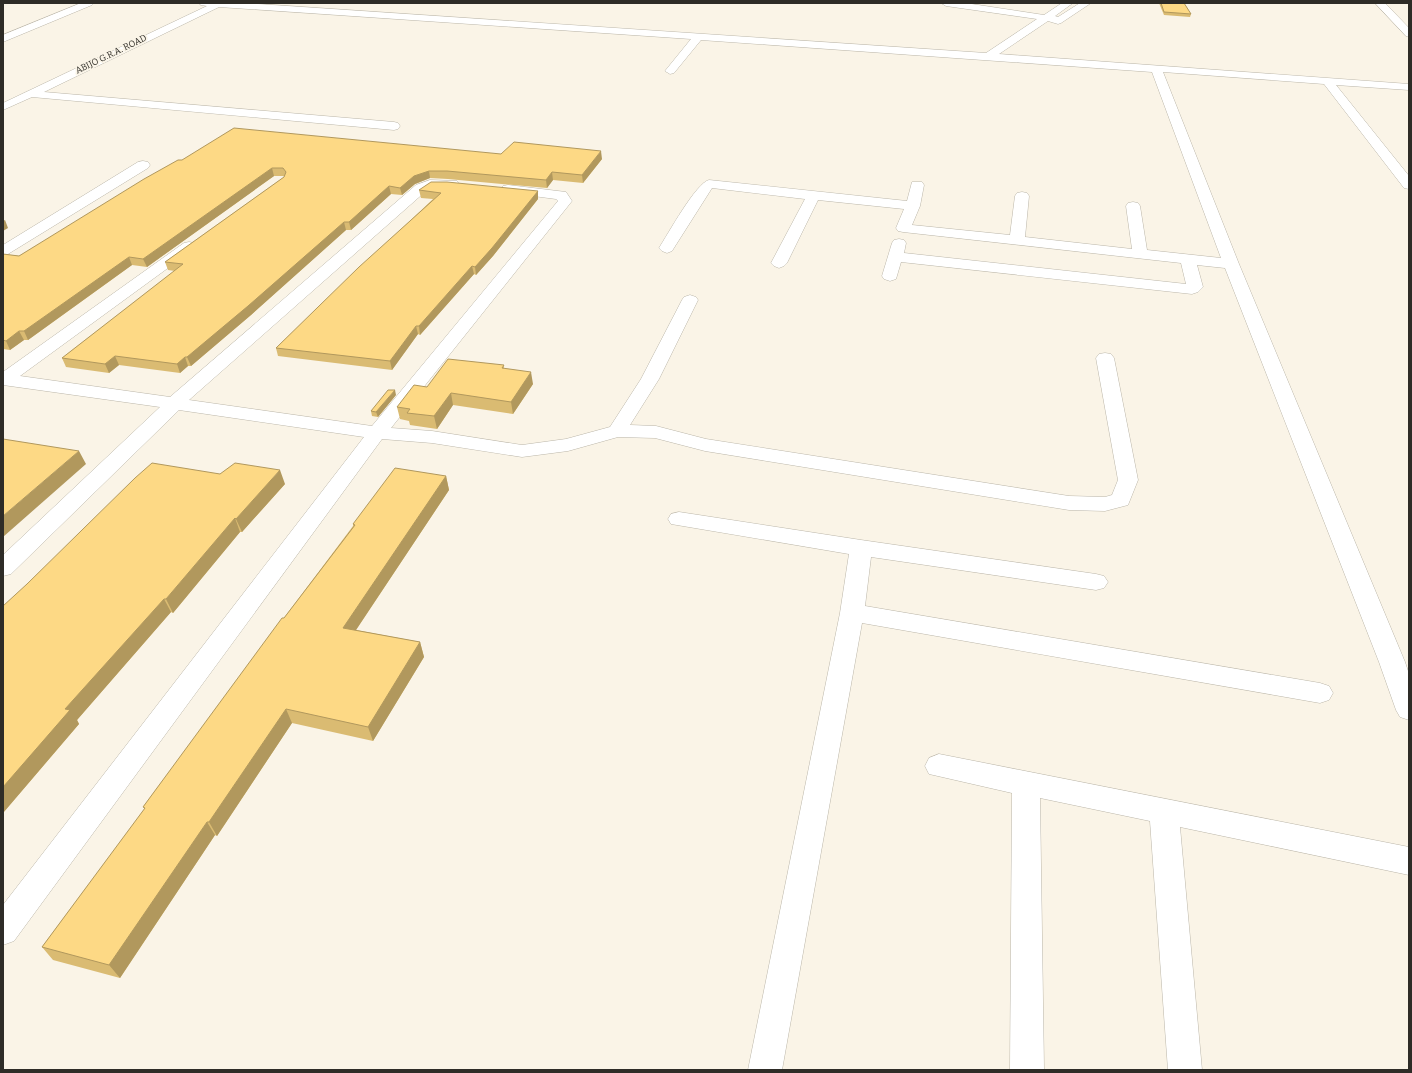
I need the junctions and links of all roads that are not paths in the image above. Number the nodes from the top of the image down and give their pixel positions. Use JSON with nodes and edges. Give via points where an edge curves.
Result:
{"nodes":[{"id":1,"x":89,"y":3,"type":"edge"},
{"id":2,"x":204,"y":3,"type":"edge"},
{"id":3,"x":326,"y":3,"type":"edge"},
{"id":4,"x":946,"y":3,"type":"edge"},
{"id":5,"x":1068,"y":3,"type":"edge"},
{"id":6,"x":1086,"y":3,"type":"edge"},
{"id":7,"x":1380,"y":3,"type":"edge"},
{"id":8,"x":219,"y":4,"type":"edge"},
{"id":9,"x":314,"y":10,"type":"junction"},
{"id":10,"x":1045,"y":18,"type":"junction"},
{"id":11,"x":1060,"y":20,"type":"junction"},
{"id":12,"x":1048,"y":30,"type":"dead end"},
{"id":13,"x":1409,"y":34,"type":"edge"},
{"id":14,"x":697,"y":38,"type":"junction"},
{"id":15,"x":3,"y":39,"type":"edge"},
{"id":16,"x":1022,"y":49,"type":"dead end"},
{"id":17,"x":988,"y":57,"type":"junction"},
{"id":18,"x":1009,"y":58,"type":"junction"},
{"id":19,"x":76,"y":60,"type":"dead end"},
{"id":20,"x":1157,"y":70,"type":"junction"},
{"id":21,"x":670,"y":71,"type":"dead end"},
{"id":22,"x":1329,"y":83,"type":"junction"},
{"id":23,"x":1409,"y":88,"type":"edge"},
{"id":24,"x":31,"y":94,"type":"junction"},
{"id":25,"x":3,"y":107,"type":"edge"},
{"id":26,"x":394,"y":126,"type":"dead end"},
{"id":27,"x":143,"y":165,"type":"dead end"},
{"id":28,"x":917,"y":185,"type":"dead end"},
{"id":29,"x":1409,"y":185,"type":"edge"},
{"id":30,"x":814,"y":195,"type":"junction"},
{"id":31,"x":1022,"y":196,"type":"dead end"},
{"id":32,"x":913,"y":206,"type":"junction"},
{"id":33,"x":1133,"y":206,"type":"dead end"},
{"id":34,"x":903,"y":228,"type":"junction"},
{"id":35,"x":203,"y":236,"type":"edge"},
{"id":36,"x":1017,"y":240,"type":"junction"},
{"id":37,"x":666,"y":248,"type":"dead end"},
{"id":38,"x":3,"y":251,"type":"edge"},
{"id":39,"x":1140,"y":254,"type":"junction"},
{"id":40,"x":894,"y":257,"type":"junction"},
{"id":41,"x":1188,"y":260,"type":"junction"},
{"id":42,"x":779,"y":263,"type":"dead end"},
{"id":43,"x":1231,"y":264,"type":"junction"},
{"id":44,"x":890,"y":276,"type":"dead end"},
{"id":45,"x":690,"y":300,"type":"dead end"},
{"id":46,"x":1105,"y":358,"type":"dead end"},
{"id":47,"x":3,"y":379,"type":"edge"},
{"id":48,"x":175,"y":403,"type":"junction"},
{"id":49,"x":617,"y":431,"type":"junction"},
{"id":50,"x":377,"y":433,"type":"junction"},
{"id":51,"x":679,"y":518,"type":"dead end"},
{"id":52,"x":861,"y":548,"type":"junction"},
{"id":53,"x":3,"y":568,"type":"edge"},
{"id":54,"x":1096,"y":582,"type":"dead end"},
{"id":55,"x":852,"y":613,"type":"junction"},
{"id":56,"x":1400,"y":664,"type":"edge"},
{"id":57,"x":1320,"y":693,"type":"dead end"},
{"id":58,"x":1409,"y":710,"type":"edge"},
{"id":59,"x":939,"y":766,"type":"dead end"},
{"id":60,"x":1026,"y":783,"type":"junction"},
{"id":61,"x":1164,"y":813,"type":"junction"},
{"id":62,"x":1409,"y":862,"type":"edge"},
{"id":63,"x":3,"y":930,"type":"edge"},
{"id":64,"x":765,"y":1070,"type":"edge"},
{"id":65,"x":1027,"y":1070,"type":"edge"},
{"id":66,"x":1186,"y":1070,"type":"edge"}],
"edges":[{"from":1,"to":15,"type":"street"},
{"from":2,"to":8,"type":"street"},
{"from":2,"to":19,"type":"street","name":"ABIJO G.R.A. ROAD"},
{"from":3,"to":9,"type":"street"},
{"from":4,"to":10,"type":"street"},
{"from":5,"to":10,"type":"street"},
{"from":6,"to":11,"type":"street"},
{"from":7,"to":13,"type":"street"},
{"from":8,"to":9,"type":"street"},
{"from":8,"to":24,"type":"street","name":"ABIJO G.R.A. ROAD"},
{"from":9,"to":14,"type":"street"},
{"from":10,"to":11,"type":"street"},
{"from":10,"to":17,"type":"street"},
{"from":11,"to":12,"type":"street"},
{"from":14,"to":17,"type":"street"},
{"from":14,"to":21,"type":"street"},
{"from":16,"to":18,"type":"street"},
{"from":17,"to":18,"type":"street"},
{"from":18,"to":20,"type":"street"},
{"from":20,"to":22,"type":"street"},
{"from":20,"to":43,"type":"street"},
{"from":22,"to":23,"type":"street"},
{"from":22,"to":29,"type":"street"},
{"from":24,"to":25,"type":"street","name":"ABIJO G.R.A. ROAD"},
{"from":24,"to":26,"type":"street"},
{"from":27,"to":38,"type":"street"},
{"from":28,"to":32,"type":"street"},
{"from":30,"to":32,"type":"street"},
{"from":30,"to":37,"type":"street","via":[[709,184],[702,190]]},
{"from":30,"to":42,"type":"street"},
{"from":31,"to":36,"type":"street"},
{"from":32,"to":34,"type":"street"},
{"from":33,"to":39,"type":"street"},
{"from":34,"to":36,"type":"street"},
{"from":34,"to":40,"type":"street"},
{"from":35,"to":47,"type":"street"},
{"from":36,"to":39,"type":"street"},
{"from":39,"to":41,"type":"street"},
{"from":40,"to":41,"type":"street","via":[[1192,289],[1195,287]]},
{"from":40,"to":44,"type":"street"},
{"from":41,"to":43,"type":"street"},
{"from":43,"to":56,"type":"street"},
{"from":45,"to":49,"type":"street","via":[[650,379]]},
{"from":46,"to":49,"type":"street","via":[[1128,480],[1121,500],[1105,504],[1069,503],[729,449],[656,432]]},
{"from":47,"to":48,"type":"street"},
{"from":48,"to":50,"type":"street"},
{"from":48,"to":50,"type":"street","via":[[421,188],[430,184],[478,186],[561,195],[565,201]]},
{"from":48,"to":53,"type":"street"},
{"from":49,"to":50,"type":"street","via":[[568,445],[522,451],[432,437]]},
{"from":50,"to":63,"type":"street"},
{"from":51,"to":52,"type":"street"},
{"from":52,"to":54,"type":"street"},
{"from":52,"to":55,"type":"street"},
{"from":55,"to":57,"type":"street"},
{"from":55,"to":64,"type":"street"},
{"from":56,"to":58,"type":"street"},
{"from":59,"to":60,"type":"street"},
{"from":60,"to":61,"type":"street"},
{"from":60,"to":65,"type":"street"},
{"from":61,"to":62,"type":"street"},
{"from":61,"to":66,"type":"street"}]}
